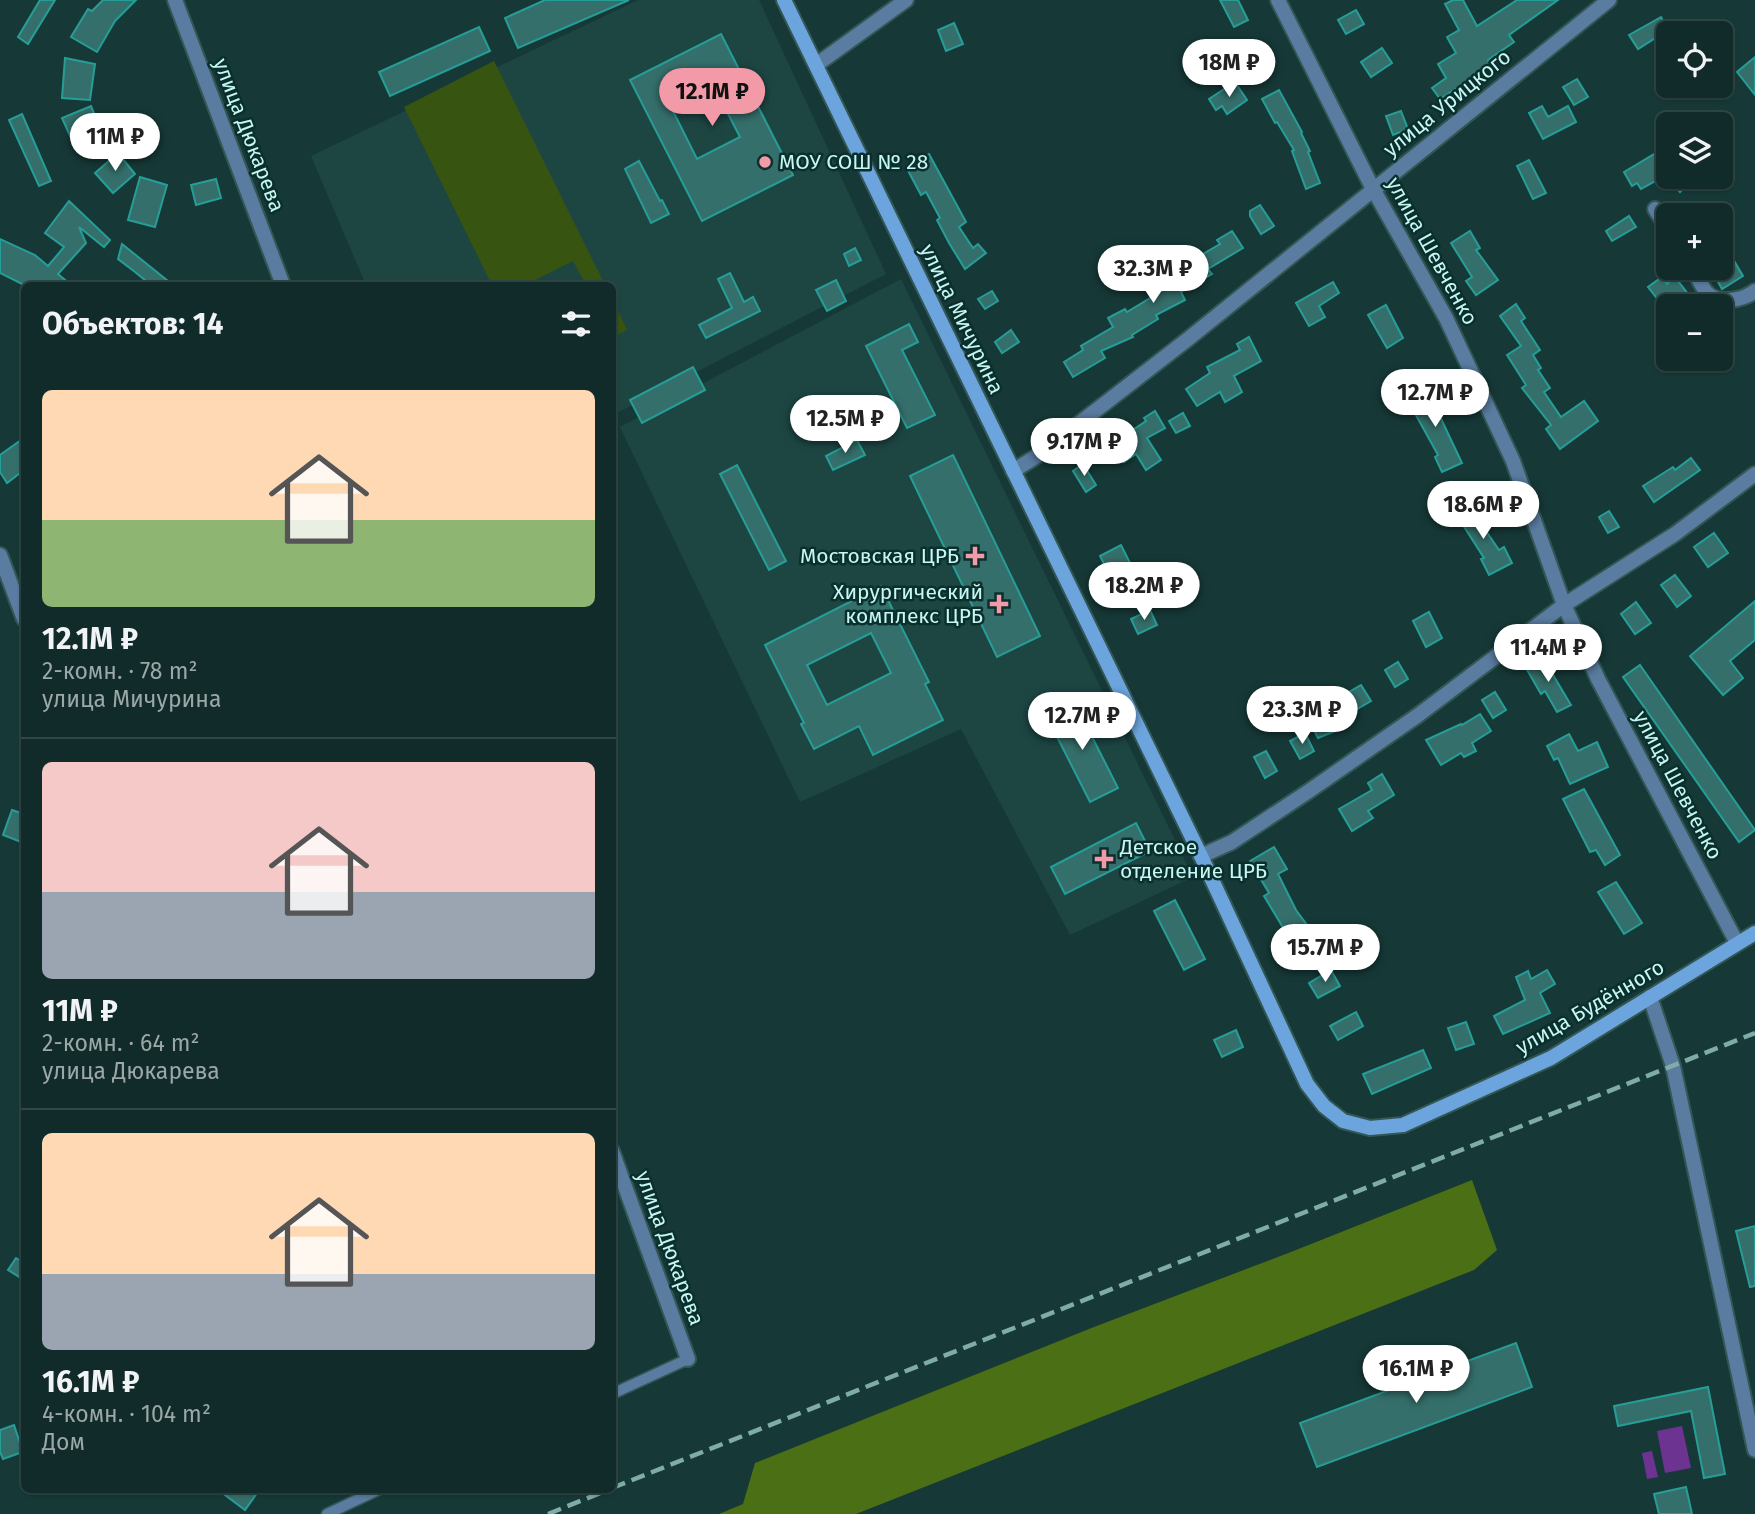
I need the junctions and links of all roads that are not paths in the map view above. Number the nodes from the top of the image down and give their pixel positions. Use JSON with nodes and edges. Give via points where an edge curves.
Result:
{"nodes":[{"id":1,"x":175,"y":0,"type":"edge"},
{"id":2,"x":784,"y":0,"type":"edge"},
{"id":3,"x":906,"y":0,"type":"edge"},
{"id":4,"x":1278,"y":0,"type":"edge"},
{"id":5,"x":1609,"y":0,"type":"edge"},
{"id":6,"x":816,"y":65,"type":"junction"},
{"id":7,"x":1373,"y":189,"type":"junction"},
{"id":8,"x":1699,"y":280,"type":"edge"},
{"id":9,"x":282,"y":282,"type":"edge"},
{"id":10,"x":1755,"y":291,"type":"edge"},
{"id":11,"x":1013,"y":471,"type":"junction"},
{"id":12,"x":1755,"y":474,"type":"edge"},
{"id":13,"x":0,"y":555,"type":"edge"},
{"id":14,"x":1564,"y":605,"type":"junction"},
{"id":15,"x":21,"y":611,"type":"edge"},
{"id":16,"x":1201,"y":856,"type":"junction"},
{"id":17,"x":1755,"y":933,"type":"edge"},
{"id":18,"x":1737,"y":943,"type":"junction"},
{"id":19,"x":1650,"y":998,"type":"junction"},
{"id":20,"x":1403,"y":1125,"type":"joint"},
{"id":21,"x":616,"y":1162,"type":"edge"},
{"id":22,"x":688,"y":1359,"type":"joint"},
{"id":23,"x":616,"y":1392,"type":"edge"},
{"id":24,"x":1751,"y":1409,"type":"edge"},
{"id":25,"x":1755,"y":1450,"type":"edge"},
{"id":26,"x":372,"y":1493,"type":"edge"},
{"id":27,"x":327,"y":1514,"type":"edge"}],
"edges":[{"from":1,"to":9,"type":"street","name":"улица Дюкарева"},
{"from":2,"to":6,"type":"street","name":"улица Мичурина"},
{"from":3,"to":6,"type":"street"},
{"from":4,"to":7,"type":"street","name":"улица Шевченко"},
{"from":5,"to":7,"type":"street","name":"улица Урицкого"},
{"from":6,"to":11,"type":"street","name":"улица Мичурина"},
{"from":7,"to":11,"type":"street","name":"улица Урицкого","via":[[1188,339]]},
{"from":7,"to":14,"type":"street","name":"улица Шевченко","via":[[1446,318],[1513,461]]},
{"from":8,"to":10,"type":"street","via":[[1708,294],[1720,300],[1736,300]]},
{"from":11,"to":16,"type":"street","name":"улица Мичурина"},
{"from":12,"to":14,"type":"street","via":[[1675,534]]},
{"from":13,"to":15,"type":"street"},
{"from":14,"to":16,"type":"street","via":[[1310,791],[1232,842]]},
{"from":14,"to":18,"type":"street","name":"улица Шевченко"},
{"from":16,"to":20,"type":"street","name":"улица Мичурина","via":[[1307,1084],[1343,1121],[1370,1128]]},
{"from":17,"to":18,"type":"street","name":"улица Будённого"},
{"from":18,"to":19,"type":"street","name":"улица Будённого"},
{"from":19,"to":20,"type":"street","name":"улица Будённого","via":[[1551,1058]]},
{"from":19,"to":24,"type":"street","via":[[1673,1066]]},
{"from":21,"to":22,"type":"street","name":"улица Дюкарева"},
{"from":22,"to":23,"type":"lane"},
{"from":24,"to":25,"type":"street"},
{"from":26,"to":27,"type":"lane"}]}
